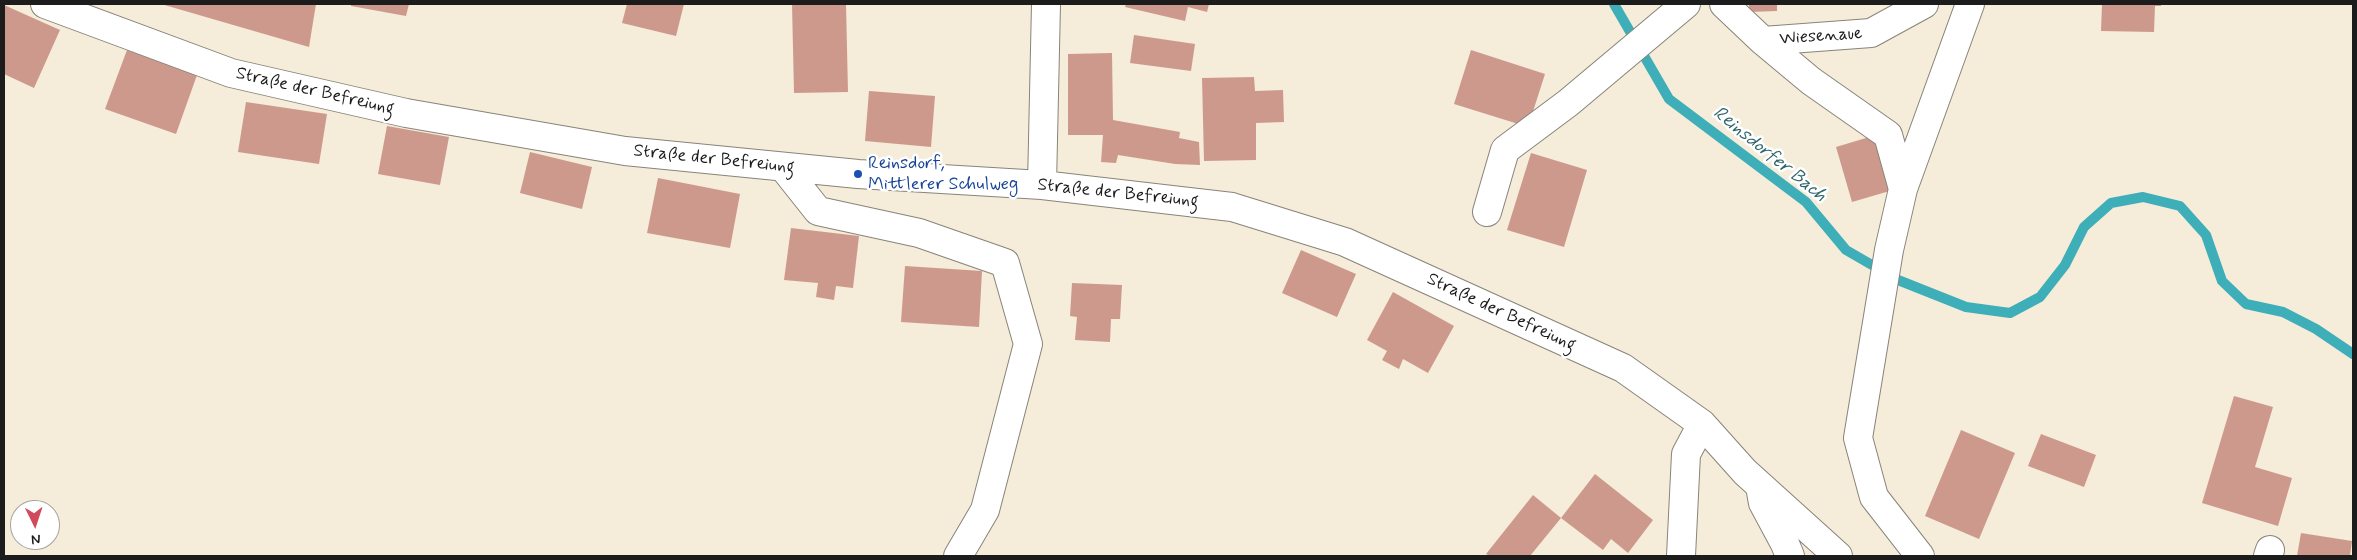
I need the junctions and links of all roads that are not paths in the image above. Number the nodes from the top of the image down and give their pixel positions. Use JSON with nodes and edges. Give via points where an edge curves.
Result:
{"nodes":[{"id":1,"x":45,"y":4,"type":"edge"},
{"id":2,"x":1046,"y":4,"type":"edge"},
{"id":3,"x":1686,"y":4,"type":"edge"},
{"id":4,"x":1724,"y":4,"type":"edge"},
{"id":5,"x":1924,"y":4,"type":"edge"},
{"id":6,"x":1970,"y":4,"type":"edge"},
{"id":7,"x":1764,"y":41,"type":"junction"},
{"id":8,"x":783,"y":167,"type":"junction"},
{"id":9,"x":1042,"y":185,"type":"junction"},
{"id":10,"x":1903,"y":189,"type":"junction"},
{"id":11,"x":1487,"y":212,"type":"dead end"},
{"id":12,"x":1702,"y":424,"type":"junction"},
{"id":13,"x":1761,"y":486,"type":"junction"},
{"id":14,"x":958,"y":556,"type":"edge"},
{"id":15,"x":1681,"y":556,"type":"edge"},
{"id":16,"x":1790,"y":556,"type":"edge"},
{"id":17,"x":1838,"y":556,"type":"edge"},
{"id":18,"x":1920,"y":556,"type":"edge"}],
"edges":[{"from":1,"to":8,"type":"street","name":"Straße der Befreiung","via":[[231,72],[406,113],[625,151]]},
{"from":2,"to":9,"type":"street"},
{"from":3,"to":11,"type":"street","via":[[1505,150]]},
{"from":4,"to":7,"type":"street","name":"Wiesenaue"},
{"from":5,"to":7,"type":"street","name":"Wiesenaue","via":[[1871,33]]},
{"from":6,"to":10,"type":"street"},
{"from":7,"to":10,"type":"street","via":[[1811,80],[1888,135]]},
{"from":8,"to":9,"type":"street","name":"Straße der Befreiung"},
{"from":8,"to":14,"type":"street","via":[[818,211],[919,233],[1005,263],[1028,344],[985,510]]},
{"from":9,"to":12,"type":"street","name":"Straße der Befreiung","via":[[1232,206],[1346,242],[1623,368]]},
{"from":10,"to":18,"type":"street","via":[[1889,250],[1858,438],[1874,497]]},
{"from":12,"to":13,"type":"street","name":"Straße der Befreiung"},
{"from":12,"to":15,"type":"street","via":[[1686,454]]},
{"from":13,"to":16,"type":"street","via":[[1762,503]]},
{"from":13,"to":17,"type":"street","name":"Straße der Befreiung"}]}
